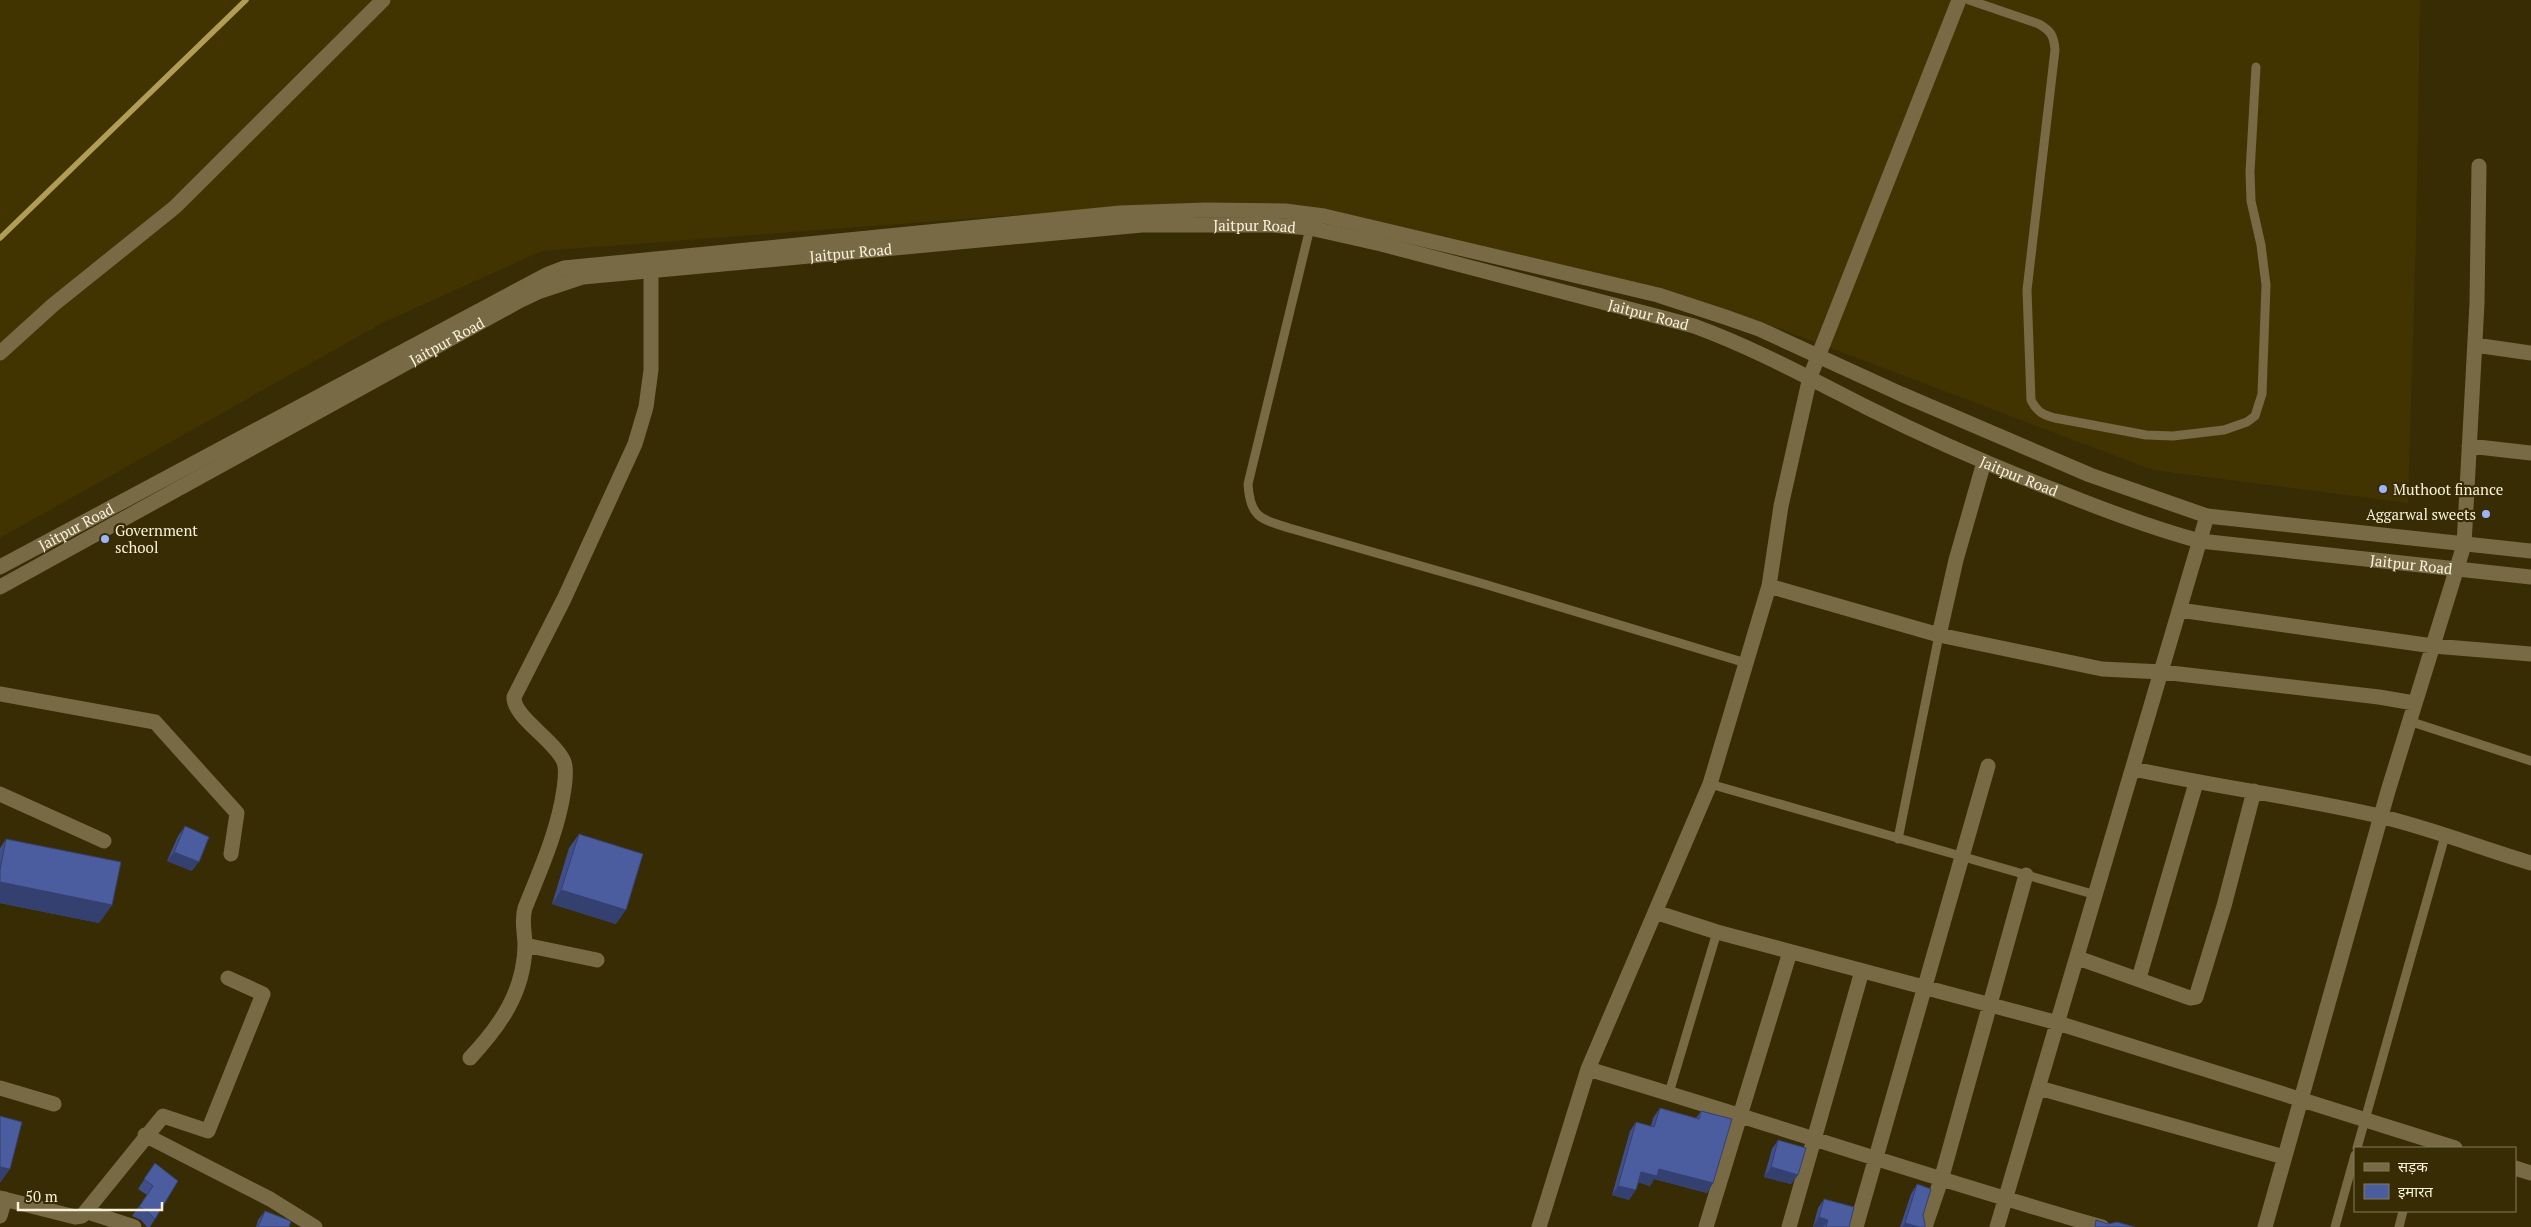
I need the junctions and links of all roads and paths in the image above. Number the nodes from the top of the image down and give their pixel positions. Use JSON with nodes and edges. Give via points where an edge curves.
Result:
{"nodes":[{"id":1,"x":383,"y":0,"type":"edge"},
{"id":2,"x":1959,"y":0,"type":"edge"},
{"id":3,"x":1968,"y":0,"type":"edge"},
{"id":4,"x":2256,"y":67,"type":"dead end"},
{"id":5,"x":2479,"y":166,"type":"dead end"},
{"id":6,"x":1310,"y":228,"type":"junction"},
{"id":7,"x":651,"y":270,"type":"junction"},
{"id":8,"x":2475,"y":345,"type":"junction"},
{"id":9,"x":0,"y":353,"type":"edge"},
{"id":10,"x":2531,"y":353,"type":"edge"},
{"id":11,"x":1818,"y":355,"type":"junction"},
{"id":12,"x":1810,"y":377,"type":"junction"},
{"id":13,"x":2469,"y":446,"type":"junction"},
{"id":14,"x":2531,"y":453,"type":"edge"},
{"id":15,"x":1984,"y":462,"type":"junction"},
{"id":16,"x":2207,"y":516,"type":"junction"},
{"id":17,"x":2200,"y":541,"type":"junction"},
{"id":18,"x":2464,"y":545,"type":"junction"},
{"id":19,"x":2531,"y":551,"type":"edge"},
{"id":20,"x":0,"y":567,"type":"edge"},
{"id":21,"x":2458,"y":569,"type":"junction"},
{"id":22,"x":2531,"y":577,"type":"edge"},
{"id":23,"x":1769,"y":586,"type":"junction"},
{"id":24,"x":0,"y":587,"type":"edge"},
{"id":25,"x":2179,"y":610,"type":"junction"},
{"id":26,"x":1939,"y":635,"type":"junction"},
{"id":27,"x":2433,"y":646,"type":"junction"},
{"id":28,"x":2531,"y":654,"type":"edge"},
{"id":29,"x":1746,"y":663,"type":"junction"},
{"id":30,"x":2162,"y":672,"type":"junction"},
{"id":31,"x":0,"y":694,"type":"edge"},
{"id":32,"x":2414,"y":703,"type":"junction"},
{"id":33,"x":2409,"y":721,"type":"junction"},
{"id":34,"x":2531,"y":761,"type":"edge"},
{"id":35,"x":1988,"y":766,"type":"dead end"},
{"id":36,"x":2134,"y":768,"type":"junction"},
{"id":37,"x":2196,"y":783,"type":"junction"},
{"id":38,"x":1710,"y":784,"type":"junction"},
{"id":39,"x":2254,"y":791,"type":"junction"},
{"id":40,"x":0,"y":794,"type":"edge"},
{"id":41,"x":2381,"y":816,"type":"junction"},
{"id":42,"x":2445,"y":836,"type":"junction"},
{"id":43,"x":1898,"y":839,"type":"junction"},
{"id":44,"x":104,"y":841,"type":"dead end"},
{"id":45,"x":232,"y":854,"type":"dead end"},
{"id":46,"x":1963,"y":857,"type":"junction"},
{"id":47,"x":2531,"y":864,"type":"edge"},
{"id":48,"x":2026,"y":875,"type":"junction"},
{"id":49,"x":2096,"y":895,"type":"junction"},
{"id":50,"x":1654,"y":912,"type":"junction"},
{"id":51,"x":1717,"y":932,"type":"junction"},
{"id":52,"x":525,"y":945,"type":"junction"},
{"id":53,"x":1790,"y":952,"type":"junction"},
{"id":54,"x":2078,"y":958,"type":"junction"},
{"id":55,"x":597,"y":960,"type":"dead end"},
{"id":56,"x":1862,"y":971,"type":"junction"},
{"id":57,"x":228,"y":978,"type":"dead end"},
{"id":58,"x":2139,"y":978,"type":"junction"},
{"id":59,"x":1926,"y":988,"type":"junction"},
{"id":60,"x":1990,"y":1005,"type":"junction"},
{"id":61,"x":2058,"y":1023,"type":"junction"},
{"id":62,"x":470,"y":1058,"type":"dead end"},
{"id":63,"x":1588,"y":1069,"type":"junction"},
{"id":64,"x":0,"y":1088,"type":"edge"},
{"id":65,"x":2039,"y":1088,"type":"junction"},
{"id":66,"x":1669,"y":1093,"type":"junction"},
{"id":67,"x":2301,"y":1098,"type":"junction"},
{"id":68,"x":54,"y":1104,"type":"dead end"},
{"id":69,"x":1739,"y":1116,"type":"junction"},
{"id":70,"x":2364,"y":1119,"type":"junction"},
{"id":71,"x":145,"y":1135,"type":"junction"},
{"id":72,"x":1816,"y":1138,"type":"junction"},
{"id":73,"x":2422,"y":1143,"type":"edge"},
{"id":74,"x":2357,"y":1147,"type":"edge"},
{"id":75,"x":2448,"y":1147,"type":"edge"},
{"id":76,"x":1876,"y":1157,"type":"junction"},
{"id":77,"x":2284,"y":1157,"type":"junction"},
{"id":78,"x":2354,"y":1159,"type":"edge"},
{"id":79,"x":2516,"y":1168,"type":"edge"},
{"id":80,"x":2531,"y":1173,"type":"edge"},
{"id":81,"x":1941,"y":1180,"type":"junction"},
{"id":82,"x":2006,"y":1197,"type":"junction"},
{"id":83,"x":2,"y":1199,"type":"edge"},
{"id":84,"x":88,"y":1212,"type":"junction"},
{"id":85,"x":2403,"y":1212,"type":"edge"},
{"id":86,"x":0,"y":1216,"type":"edge"},
{"id":87,"x":134,"y":1227,"type":"edge"},
{"id":88,"x":315,"y":1227,"type":"edge"},
{"id":89,"x":1539,"y":1227,"type":"edge"},
{"id":90,"x":1706,"y":1227,"type":"edge"},
{"id":91,"x":1788,"y":1227,"type":"edge"},
{"id":92,"x":1856,"y":1227,"type":"edge"},
{"id":93,"x":1925,"y":1227,"type":"edge"},
{"id":94,"x":1997,"y":1227,"type":"edge"},
{"id":95,"x":2102,"y":1227,"type":"edge"},
{"id":96,"x":2265,"y":1227,"type":"edge"},
{"id":97,"x":2335,"y":1227,"type":"edge"},
{"id":98,"x":2399,"y":1227,"type":"edge"}],
"edges":[{"from":1,"to":9,"type":"street","via":[[175,207],[53,305]]},
{"from":2,"to":11,"type":"street"},
{"from":3,"to":4,"type":"lane","via":[[2039,24],[2054,36],[2055,50],[2026,290],[2032,400],[2043,415],[2055,418],[2146,435],[2173,436],[2224,430],[2255,416],[2262,394],[2266,285],[2251,201]]},
{"from":5,"to":8,"type":"street"},
{"from":6,"to":7,"type":"street","name":"Jaitpur Road","via":[[1142,225]]},
{"from":6,"to":12,"type":"street","name":"Jaitpur Road","via":[[1694,326]]},
{"from":6,"to":29,"type":"lane","via":[[1248,484],[1254,513],[1289,528]]},
{"from":7,"to":24,"type":"street","name":"Jaitpur Road","via":[[583,277],[538,292]]},
{"from":7,"to":52,"type":"street","via":[[651,370],[646,407],[635,444],[564,599],[514,697],[516,708],[565,763],[566,774],[554,836],[524,908]]},
{"from":8,"to":10,"type":"street"},
{"from":8,"to":13,"type":"street"},
{"from":11,"to":12,"type":"street"},
{"from":11,"to":16,"type":"street","name":"Jaitpur Road","via":[[2090,475]]},
{"from":11,"to":20,"type":"street","name":"Jaitpur Road","via":[[1759,329],[1658,295],[1324,216],[1285,211],[1170,210],[582,265],[546,275]]},
{"from":12,"to":15,"type":"street","name":"Jaitpur Road"},
{"from":12,"to":23,"type":"street","via":[[1781,506]]},
{"from":13,"to":14,"type":"street"},
{"from":13,"to":18,"type":"street"},
{"from":15,"to":17,"type":"street","name":"Jaitpur Road","via":[[2147,527]]},
{"from":15,"to":26,"type":"street"},
{"from":16,"to":17,"type":"street"},
{"from":16,"to":18,"type":"street","name":"Jaitpur Road"},
{"from":17,"to":21,"type":"street","name":"Jaitpur Road"},
{"from":17,"to":25,"type":"street"},
{"from":18,"to":19,"type":"street","name":"Jaitpur Road"},
{"from":18,"to":21,"type":"street"},
{"from":21,"to":22,"type":"street","name":"Jaitpur Road"},
{"from":21,"to":27,"type":"street"},
{"from":23,"to":26,"type":"street"},
{"from":23,"to":29,"type":"street"},
{"from":25,"to":27,"type":"street"},
{"from":25,"to":30,"type":"street"},
{"from":26,"to":30,"type":"street","via":[[2102,669]]},
{"from":26,"to":43,"type":"lane"},
{"from":27,"to":28,"type":"street"},
{"from":27,"to":32,"type":"street"},
{"from":29,"to":38,"type":"street"},
{"from":30,"to":32,"type":"street","via":[[2379,696]]},
{"from":30,"to":36,"type":"street"},
{"from":31,"to":45,"type":"street","via":[[155,722],[237,813]]},
{"from":32,"to":33,"type":"street"},
{"from":33,"to":34,"type":"lane"},
{"from":33,"to":41,"type":"street"},
{"from":35,"to":46,"type":"street"},
{"from":36,"to":37,"type":"street"},
{"from":36,"to":49,"type":"street"},
{"from":37,"to":39,"type":"street"},
{"from":37,"to":58,"type":"street"},
{"from":38,"to":43,"type":"lane"},
{"from":38,"to":50,"type":"street"},
{"from":39,"to":41,"type":"street"},
{"from":39,"to":58,"type":"street","via":[[2196,997],[2190,998]]},
{"from":40,"to":44,"type":"street"},
{"from":41,"to":42,"type":"street"},
{"from":41,"to":67,"type":"street"},
{"from":42,"to":47,"type":"street"},
{"from":42,"to":70,"type":"lane"},
{"from":43,"to":46,"type":"lane"},
{"from":46,"to":48,"type":"lane"},
{"from":46,"to":59,"type":"street"},
{"from":48,"to":49,"type":"lane"},
{"from":48,"to":60,"type":"street"},
{"from":49,"to":54,"type":"street"},
{"from":50,"to":51,"type":"street"},
{"from":50,"to":63,"type":"street"},
{"from":51,"to":53,"type":"street"},
{"from":51,"to":66,"type":"lane"},
{"from":52,"to":55,"type":"street"},
{"from":52,"to":62,"type":"street","via":[[515,997],[501,1022]]},
{"from":53,"to":56,"type":"street"},
{"from":53,"to":69,"type":"street"},
{"from":54,"to":58,"type":"street"},
{"from":54,"to":61,"type":"street"},
{"from":56,"to":59,"type":"street"},
{"from":56,"to":72,"type":"street"},
{"from":57,"to":71,"type":"street","via":[[263,994],[208,1131],[163,1116]]},
{"from":59,"to":60,"type":"street"},
{"from":59,"to":76,"type":"street"},
{"from":60,"to":61,"type":"street"},
{"from":60,"to":81,"type":"street"},
{"from":61,"to":65,"type":"street"},
{"from":61,"to":67,"type":"street"},
{"from":63,"to":66,"type":"street"},
{"from":63,"to":89,"type":"street"},
{"from":64,"to":68,"type":"street"},
{"from":65,"to":77,"type":"street"},
{"from":65,"to":82,"type":"street"},
{"from":66,"to":69,"type":"street"},
{"from":67,"to":70,"type":"street"},
{"from":67,"to":77,"type":"street"},
{"from":69,"to":72,"type":"street"},
{"from":69,"to":90,"type":"street"},
{"from":70,"to":73,"type":"street"},
{"from":70,"to":74,"type":"lane"},
{"from":71,"to":84,"type":"street"},
{"from":71,"to":88,"type":"street","via":[[270,1199]]},
{"from":72,"to":76,"type":"street"},
{"from":72,"to":91,"type":"street"},
{"from":73,"to":75,"type":"street"},
{"from":76,"to":81,"type":"street"},
{"from":76,"to":92,"type":"street"},
{"from":77,"to":96,"type":"street"},
{"from":78,"to":97,"type":"lane"},
{"from":79,"to":80,"type":"street"},
{"from":81,"to":82,"type":"street"},
{"from":81,"to":93,"type":"street"},
{"from":82,"to":94,"type":"street"},
{"from":82,"to":95,"type":"street"},
{"from":83,"to":84,"type":"street","via":[[75,1217]]},
{"from":83,"to":86,"type":"street"},
{"from":84,"to":87,"type":"street"},
{"from":85,"to":98,"type":"lane"}]}
